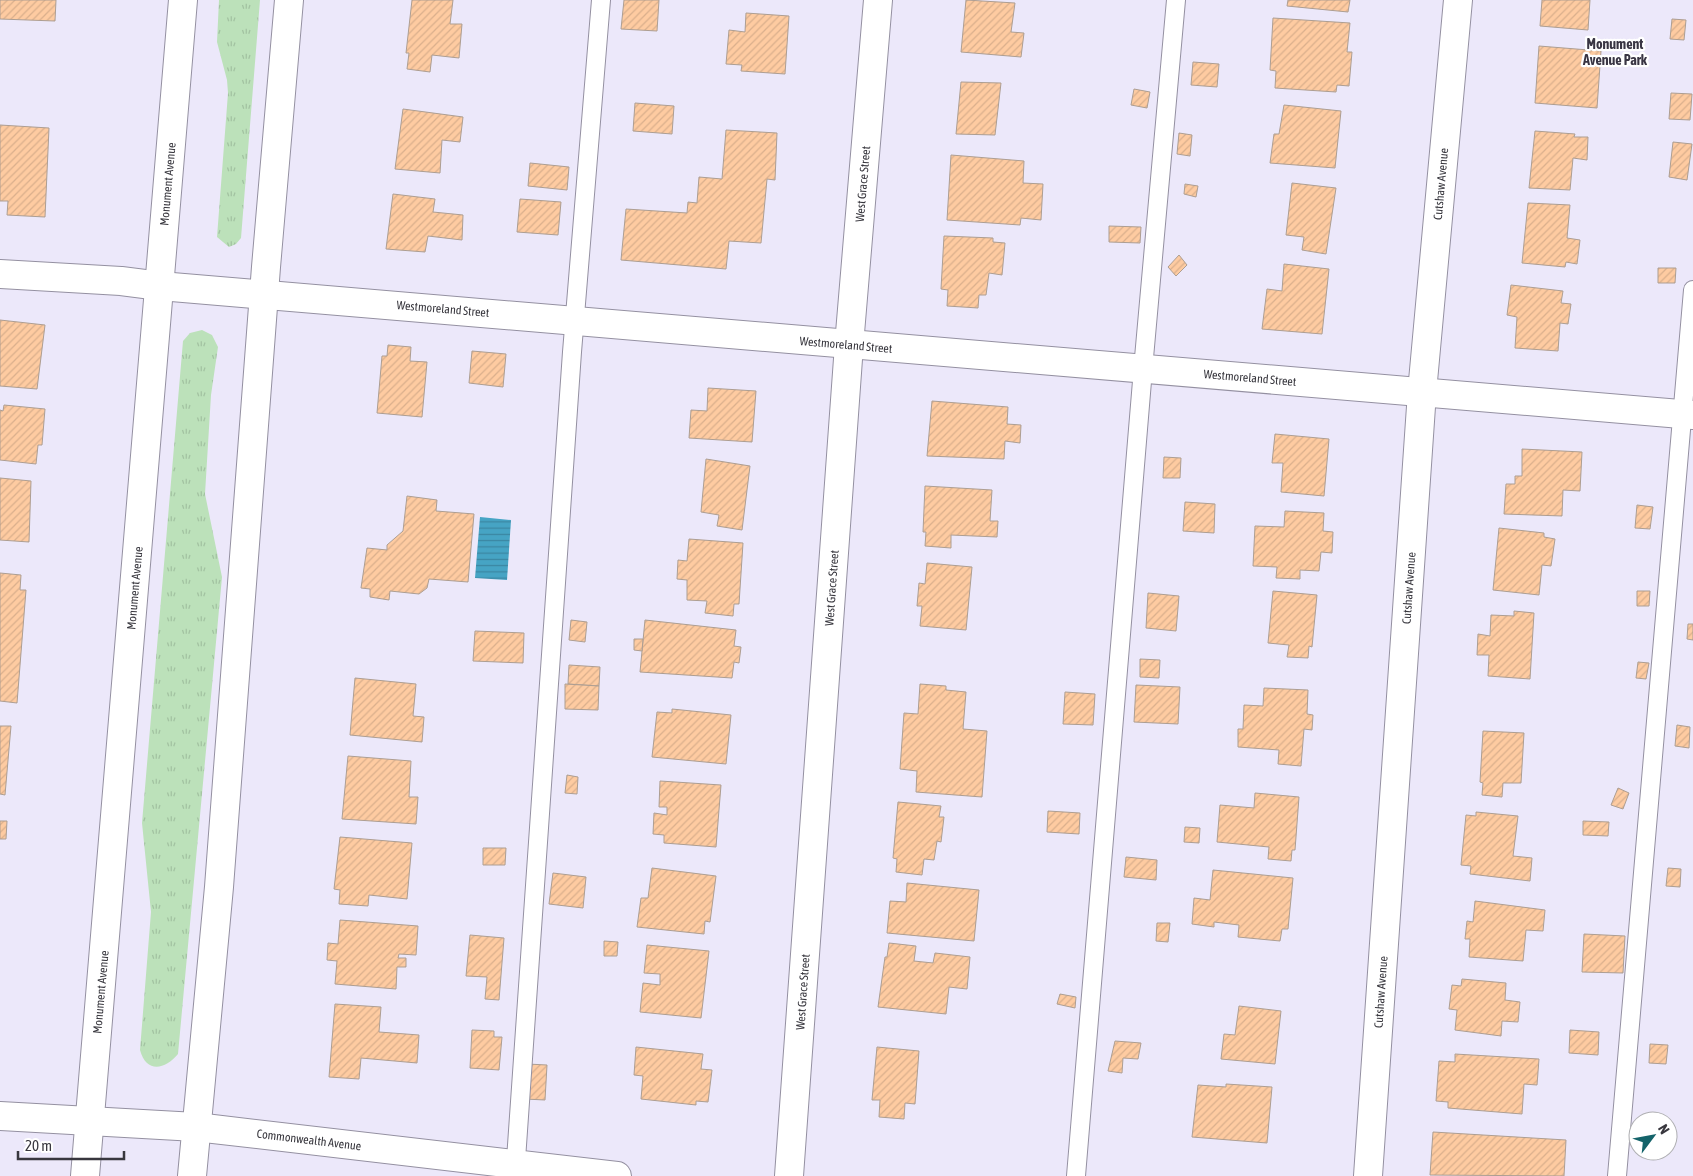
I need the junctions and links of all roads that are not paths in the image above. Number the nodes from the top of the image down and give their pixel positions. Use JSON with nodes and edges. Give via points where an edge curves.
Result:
{"nodes":[{"id":1,"x":183,"y":0,"type":"edge"},
{"id":2,"x":289,"y":0,"type":"edge"},
{"id":3,"x":601,"y":0,"type":"edge"},
{"id":4,"x":878,"y":0,"type":"edge"},
{"id":5,"x":1176,"y":0,"type":"edge"},
{"id":6,"x":1458,"y":0,"type":"edge"},
{"id":7,"x":0,"y":274,"type":"edge"},
{"id":8,"x":160,"y":286,"type":"junction"},
{"id":9,"x":1693,"y":290,"type":"edge"},
{"id":10,"x":264,"y":294,"type":"junction"},
{"id":11,"x":574,"y":321,"type":"junction"},
{"id":12,"x":849,"y":345,"type":"junction"},
{"id":13,"x":1142,"y":369,"type":"junction"},
{"id":14,"x":1422,"y":392,"type":"junction"},
{"id":15,"x":1688,"y":415,"type":"edge"},
{"id":16,"x":0,"y":1116,"type":"edge"},
{"id":17,"x":90,"y":1121,"type":"junction"},
{"id":18,"x":196,"y":1127,"type":"junction"},
{"id":19,"x":515,"y":1170,"type":"edge"},
{"id":20,"x":85,"y":1176,"type":"edge"},
{"id":21,"x":192,"y":1176,"type":"edge"},
{"id":22,"x":617,"y":1176,"type":"edge"},
{"id":23,"x":789,"y":1176,"type":"edge"},
{"id":24,"x":1076,"y":1176,"type":"edge"},
{"id":25,"x":1368,"y":1176,"type":"edge"},
{"id":26,"x":1618,"y":1176,"type":"edge"}],
"edges":[{"from":1,"to":8,"type":"street","name":"Monument Avenue"},
{"from":2,"to":10,"type":"street"},
{"from":3,"to":11,"type":"lane"},
{"from":4,"to":12,"type":"street","name":"West Grace Street"},
{"from":5,"to":13,"type":"lane"},
{"from":6,"to":14,"type":"street","name":"Cutshaw Avenue"},
{"from":7,"to":8,"type":"street","name":"Westmoreland Street"},
{"from":8,"to":10,"type":"street","name":"Westmoreland Street"},
{"from":8,"to":17,"type":"street","name":"Monument Avenue"},
{"from":9,"to":15,"type":"lane"},
{"from":10,"to":11,"type":"street","name":"Westmoreland Street"},
{"from":10,"to":18,"type":"street","via":[[219,887]]},
{"from":11,"to":12,"type":"street","name":"Westmoreland Street"},
{"from":11,"to":19,"type":"lane"},
{"from":12,"to":13,"type":"street","name":"Westmoreland Street"},
{"from":12,"to":23,"type":"street","name":"West Grace Street"},
{"from":13,"to":14,"type":"street","name":"Westmoreland Street"},
{"from":13,"to":24,"type":"lane"},
{"from":14,"to":15,"type":"street","name":"Westmoreland Street"},
{"from":14,"to":25,"type":"street","name":"Cutshaw Avenue"},
{"from":15,"to":26,"type":"lane"},
{"from":16,"to":17,"type":"street","name":"Commonwealth Avenue"},
{"from":17,"to":18,"type":"street","name":"Commonwealth Avenue"},
{"from":17,"to":20,"type":"street","name":"Monument Avenue"},
{"from":18,"to":19,"type":"street","name":"Commonwealth Avenue"},
{"from":18,"to":21,"type":"street"},
{"from":19,"to":22,"type":"street","name":"Commonwealth Avenue"}]}
